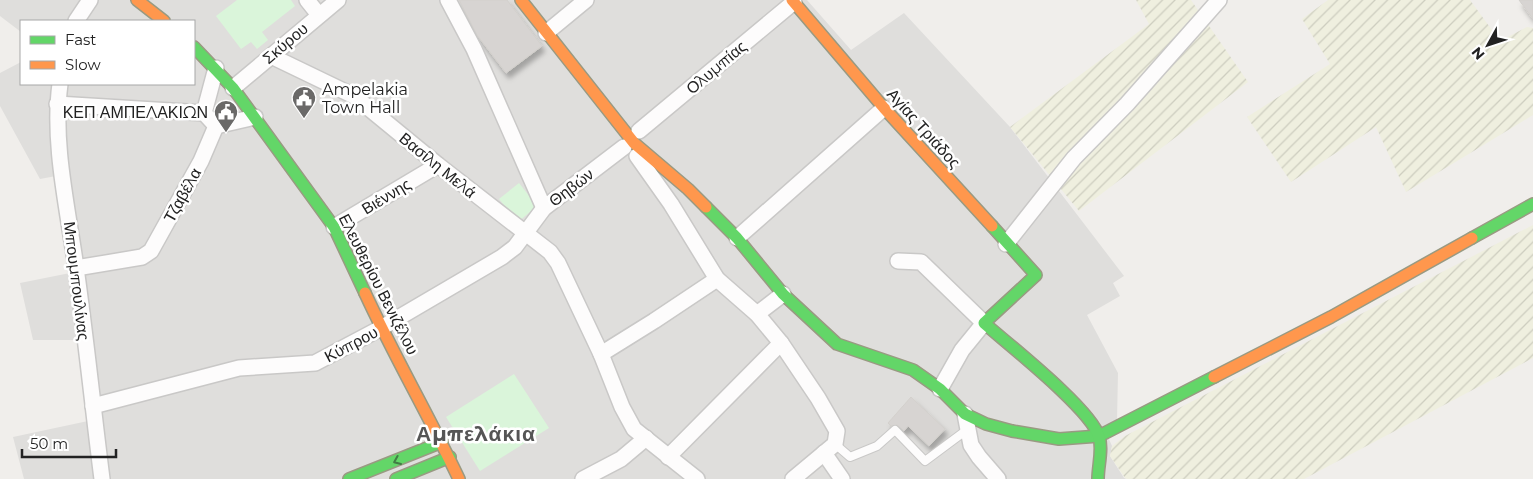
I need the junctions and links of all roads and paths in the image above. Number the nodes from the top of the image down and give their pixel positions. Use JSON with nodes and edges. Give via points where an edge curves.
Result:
{"nodes":[{"id":1,"x":90,"y":0,"type":"edge"},
{"id":2,"x":137,"y":0,"type":"edge"},
{"id":3,"x":306,"y":0,"type":"edge"},
{"id":4,"x":338,"y":0,"type":"edge"},
{"id":5,"x":448,"y":0,"type":"edge"},
{"id":6,"x":521,"y":0,"type":"edge"},
{"id":7,"x":586,"y":0,"type":"edge"},
{"id":8,"x":1219,"y":0,"type":"edge"},
{"id":9,"x":793,"y":1,"type":"edge"},
{"id":10,"x":319,"y":15,"type":"junction"},
{"id":11,"x":77,"y":20,"type":"edge"},
{"id":12,"x":163,"y":20,"type":"edge"},
{"id":13,"x":546,"y":33,"type":"junction"},
{"id":14,"x":195,"y":48,"type":"edge"},
{"id":15,"x":271,"y":56,"type":"junction"},
{"id":16,"x":216,"y":68,"type":"junction"},
{"id":17,"x":60,"y":85,"type":"edge"},
{"id":18,"x":233,"y":88,"type":"junction"},
{"id":19,"x":57,"y":104,"type":"junction"},
{"id":20,"x":884,"y":108,"type":"junction"},
{"id":21,"x":204,"y":112,"type":"junction"},
{"id":22,"x":255,"y":117,"type":"junction"},
{"id":23,"x":216,"y":126,"type":"junction"},
{"id":24,"x":639,"y":131,"type":"dead end"},
{"id":25,"x":624,"y":147,"type":"dead end"},
{"id":26,"x":637,"y":156,"type":"dead end"},
{"id":27,"x":438,"y":165,"type":"junction"},
{"id":28,"x":688,"y":189,"type":"junction"},
{"id":29,"x":671,"y":204,"type":"junction"},
{"id":30,"x":1533,"y":204,"type":"edge"},
{"id":31,"x":544,"y":208,"type":"junction"},
{"id":32,"x":334,"y":227,"type":"junction"},
{"id":33,"x":525,"y":234,"type":"junction"},
{"id":34,"x":737,"y":238,"type":"junction"},
{"id":35,"x":1006,"y":244,"type":"junction"},
{"id":36,"x":898,"y":261,"type":"dead end"},
{"id":37,"x":76,"y":268,"type":"junction"},
{"id":38,"x":717,"y":279,"type":"junction"},
{"id":39,"x":783,"y":294,"type":"junction"},
{"id":40,"x":757,"y":314,"type":"junction"},
{"id":41,"x":984,"y":323,"type":"junction"},
{"id":42,"x":381,"y":328,"type":"junction"},
{"id":43,"x":781,"y":343,"type":"junction"},
{"id":44,"x":602,"y":354,"type":"junction"},
{"id":45,"x":940,"y":389,"type":"junction"},
{"id":46,"x":93,"y":406,"type":"junction"},
{"id":47,"x":965,"y":414,"type":"junction"},
{"id":48,"x":968,"y":429,"type":"junction"},
{"id":49,"x":1099,"y":436,"type":"junction"},
{"id":50,"x":646,"y":438,"type":"junction"},
{"id":51,"x":442,"y":442,"type":"junction"},
{"id":52,"x":830,"y":448,"type":"junction"},
{"id":53,"x":450,"y":457,"type":"junction"},
{"id":54,"x":668,"y":457,"type":"junction"},
{"id":55,"x":102,"y":479,"type":"edge"},
{"id":56,"x":349,"y":479,"type":"edge"},
{"id":57,"x":396,"y":479,"type":"edge"},
{"id":58,"x":459,"y":479,"type":"edge"},
{"id":59,"x":583,"y":479,"type":"edge"},
{"id":60,"x":697,"y":479,"type":"edge"},
{"id":61,"x":793,"y":479,"type":"edge"},
{"id":62,"x":842,"y":479,"type":"edge"},
{"id":63,"x":998,"y":479,"type":"edge"},
{"id":64,"x":1098,"y":479,"type":"edge"}],
"edges":[{"from":1,"to":11,"type":"street"},
{"from":2,"to":12,"type":"street"},
{"from":3,"to":10,"type":"street"},
{"from":4,"to":10,"type":"street","name":"Σκύρου"},
{"from":5,"to":31,"type":"street","via":[[474,49]]},
{"from":6,"to":13,"type":"street"},
{"from":7,"to":13,"type":"street"},
{"from":8,"to":35,"type":"street","via":[[1074,158]]},
{"from":9,"to":20,"type":"street","name":"Αγίας Τριάδος"},
{"from":9,"to":24,"type":"street","name":"Ολυμπίας"},
{"from":10,"to":15,"type":"street","name":"Σκύρου"},
{"from":13,"to":28,"type":"street","via":[[634,142]]},
{"from":14,"to":16,"type":"street","name":"Ελευθερίου Βενιζέλου"},
{"from":15,"to":18,"type":"street","name":"Σκύρου"},
{"from":15,"to":27,"type":"street","name":"Βασίλη Μελά","via":[[354,96]]},
{"from":16,"to":18,"type":"street","name":"Ελευθερίου Βενιζέλου"},
{"from":16,"to":21,"type":"street"},
{"from":17,"to":19,"type":"street","name":"Μπουμπουλίνας"},
{"from":18,"to":22,"type":"street","name":"Ελευθερίου Βενιζέλου"},
{"from":19,"to":21,"type":"street"},
{"from":19,"to":37,"type":"street","name":"Μπουμπουλίνας","via":[[61,165]]},
{"from":20,"to":34,"type":"street"},
{"from":20,"to":35,"type":"street","name":"Αγίας Τριάδος"},
{"from":21,"to":23,"type":"street"},
{"from":22,"to":23,"type":"street"},
{"from":22,"to":32,"type":"street","name":"Ελευθερίου Βενιζέλου"},
{"from":23,"to":37,"type":"street","name":"Τζαβέλα","via":[[201,161],[151,251],[142,257]]},
{"from":25,"to":31,"type":"street","name":"Θηβών"},
{"from":26,"to":29,"type":"street"},
{"from":27,"to":32,"type":"street","name":"Βιέννης"},
{"from":27,"to":33,"type":"street","name":"Βασίλη Μελά"},
{"from":28,"to":29,"type":"street"},
{"from":28,"to":34,"type":"street"},
{"from":29,"to":38,"type":"street"},
{"from":30,"to":49,"type":"street","via":[[1323,321]]},
{"from":31,"to":33,"type":"street","name":"Θηβών"},
{"from":32,"to":42,"type":"street","name":"Ελευθερίου Βενιζέλου"},
{"from":33,"to":42,"type":"street","name":"Κύπρου","via":[[502,258]]},
{"from":33,"to":44,"type":"street","name":"Βασίλη Μελά","via":[[550,252],[558,263]]},
{"from":34,"to":39,"type":"street"},
{"from":35,"to":41,"type":"street","name":"Αγίας Τριάδος","via":[[1036,275]]},
{"from":36,"to":41,"type":"street","via":[[921,262]]},
{"from":37,"to":46,"type":"street","name":"Μπουμπουλίνας"},
{"from":38,"to":40,"type":"street"},
{"from":38,"to":44,"type":"street"},
{"from":39,"to":40,"type":"street"},
{"from":39,"to":45,"type":"street","via":[[837,344],[913,370]]},
{"from":40,"to":43,"type":"street"},
{"from":41,"to":45,"type":"street","via":[[962,350]]},
{"from":41,"to":49,"type":"street","via":[[1076,406]]},
{"from":42,"to":46,"type":"street","name":"Κύπρου","via":[[315,363],[239,368]]},
{"from":42,"to":51,"type":"street","name":"Ελευθερίου Βενιζέλου"},
{"from":43,"to":52,"type":"street","via":[[837,431]]},
{"from":43,"to":54,"type":"street"},
{"from":44,"to":50,"type":"street","name":"Βασίλη Μελά","via":[[622,407],[634,429]]},
{"from":45,"to":47,"type":"street"},
{"from":46,"to":55,"type":"street","name":"Μπουμπουλίνας"},
{"from":47,"to":48,"type":"street"},
{"from":47,"to":49,"type":"street","via":[[1012,431],[1059,439]]},
{"from":48,"to":52,"type":"lane","via":[[925,461],[895,430],[876,446],[850,457]]},
{"from":48,"to":63,"type":"street","via":[[971,445]]},
{"from":49,"to":64,"type":"street"},
{"from":50,"to":54,"type":"street","name":"Βασίλη Μελά"},
{"from":50,"to":59,"type":"street","via":[[621,459]]},
{"from":51,"to":53,"type":"street","name":"Ελευθερίου Βενιζέλου"},
{"from":51,"to":56,"type":"street","one_way":true},
{"from":52,"to":61,"type":"street"},
{"from":52,"to":62,"type":"street"},
{"from":53,"to":57,"type":"street"},
{"from":53,"to":58,"type":"street","name":"Ελευθερίου Βενιζέλου"},
{"from":54,"to":60,"type":"street","name":"Βασίλη Μελά"}]}
